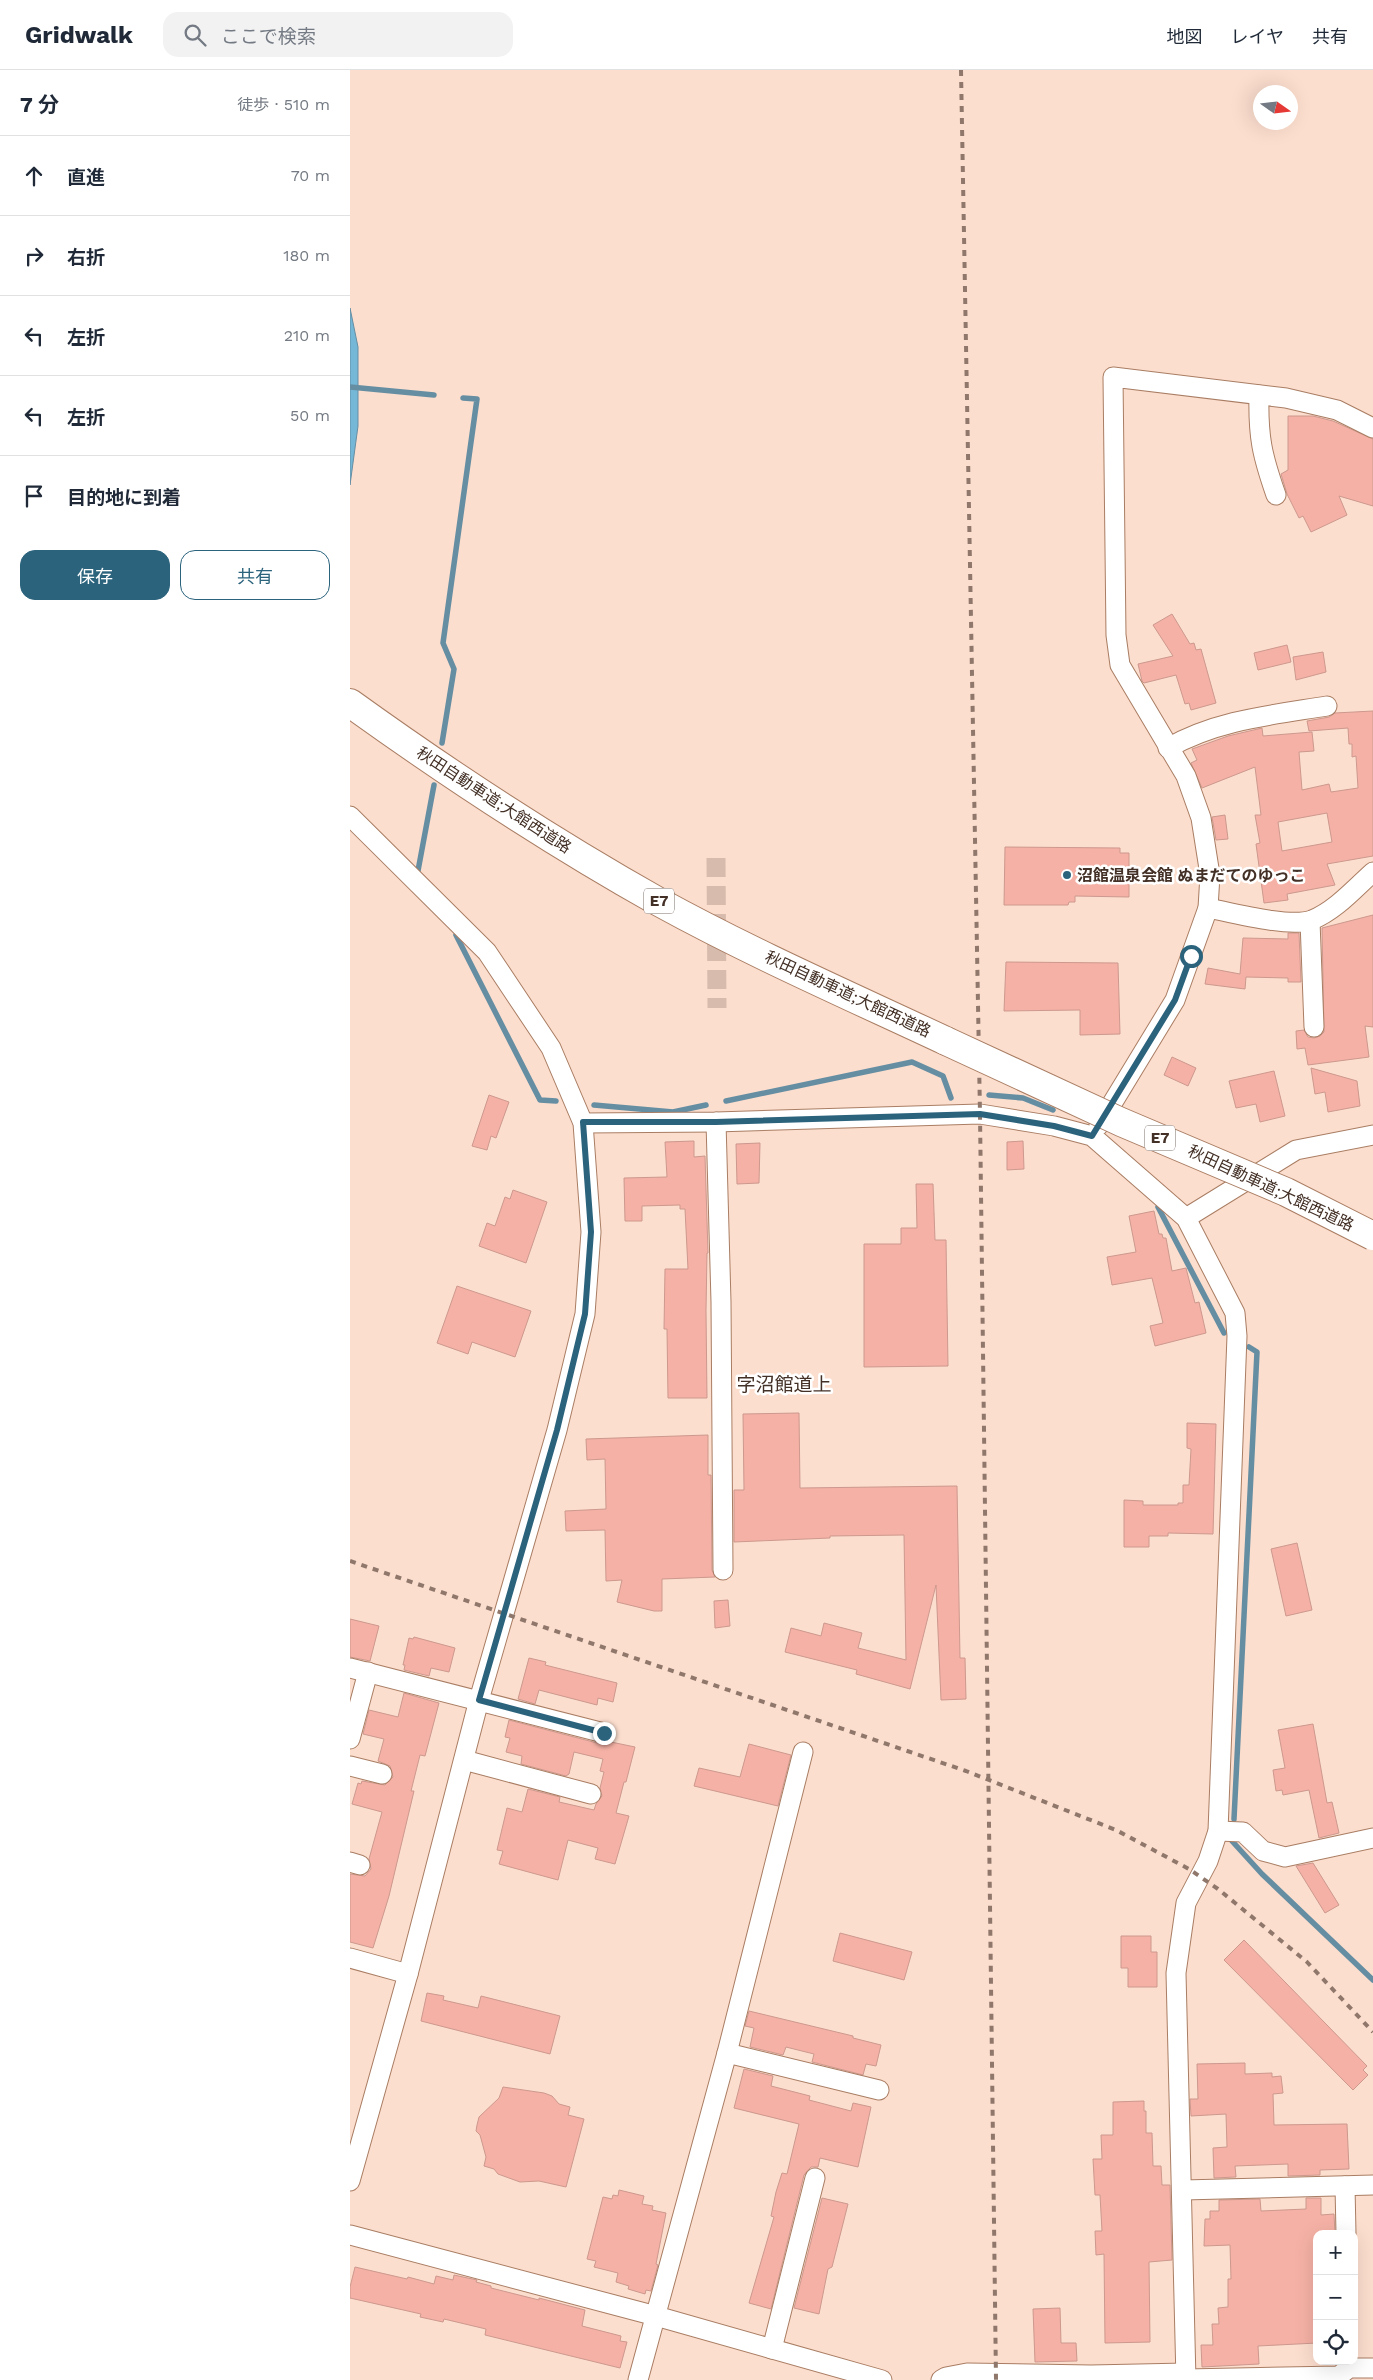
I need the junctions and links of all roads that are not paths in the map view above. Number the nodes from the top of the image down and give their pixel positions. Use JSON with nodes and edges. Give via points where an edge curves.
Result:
{"nodes":[{"id":1,"x":1258,"y":395,"type":"junction"},
{"id":2,"x":1373,"y":428,"type":"edge"},
{"id":3,"x":1276,"y":495,"type":"dead end"},
{"id":4,"x":350,"y":703,"type":"edge"},
{"id":5,"x":1327,"y":706,"type":"dead end"},
{"id":6,"x":1168,"y":748,"type":"junction"},
{"id":7,"x":355,"y":821,"type":"edge"},
{"id":8,"x":1372,"y":876,"type":"edge"},
{"id":9,"x":1208,"y":908,"type":"junction"},
{"id":10,"x":1310,"y":920,"type":"junction"},
{"id":11,"x":1314,"y":1027,"type":"dead end"},
{"id":12,"x":583,"y":1122,"type":"junction"},
{"id":13,"x":716,"y":1122,"type":"junction"},
{"id":14,"x":1373,"y":1134,"type":"edge"},
{"id":15,"x":1092,"y":1136,"type":"junction"},
{"id":16,"x":1186,"y":1218,"type":"junction"},
{"id":17,"x":1373,"y":1236,"type":"edge"},
{"id":18,"x":723,"y":1570,"type":"dead end"},
{"id":19,"x":350,"y":1668,"type":"edge"},
{"id":20,"x":368,"y":1672,"type":"junction"},
{"id":21,"x":479,"y":1700,"type":"junction"},
{"id":22,"x":604,"y":1733,"type":"dead end"},
{"id":23,"x":350,"y":1738,"type":"edge"},
{"id":24,"x":803,"y":1752,"type":"dead end"},
{"id":25,"x":464,"y":1760,"type":"junction"},
{"id":26,"x":350,"y":1766,"type":"edge"},
{"id":27,"x":382,"y":1774,"type":"dead end"},
{"id":28,"x":591,"y":1794,"type":"dead end"},
{"id":29,"x":1218,"y":1831,"type":"junction"},
{"id":30,"x":1373,"y":1838,"type":"edge"},
{"id":31,"x":350,"y":1958,"type":"edge"},
{"id":32,"x":408,"y":1974,"type":"junction"},
{"id":33,"x":727,"y":2053,"type":"junction"},
{"id":34,"x":879,"y":2090,"type":"dead end"},
{"id":35,"x":815,"y":2178,"type":"dead end"},
{"id":36,"x":350,"y":2181,"type":"edge"},
{"id":37,"x":1373,"y":2185,"type":"edge"},
{"id":38,"x":1345,"y":2186,"type":"junction"},
{"id":39,"x":1183,"y":2190,"type":"junction"},
{"id":40,"x":1346,"y":2230,"type":"edge"},
{"id":41,"x":350,"y":2235,"type":"edge"},
{"id":42,"x":656,"y":2316,"type":"junction"},
{"id":43,"x":772,"y":2349,"type":"junction"},
{"id":44,"x":1348,"y":2365,"type":"edge"},
{"id":45,"x":1355,"y":2365,"type":"edge"},
{"id":46,"x":1373,"y":2368,"type":"edge"},
{"id":47,"x":1091,"y":2377,"type":"edge"},
{"id":48,"x":1186,"y":2377,"type":"edge"},
{"id":49,"x":638,"y":2380,"type":"edge"},
{"id":50,"x":882,"y":2380,"type":"edge"},
{"id":51,"x":941,"y":2380,"type":"edge"}],
"edges":[{"from":1,"to":2,"type":"street","via":[[1337,410]]},
{"from":1,"to":3,"type":"street","via":[[1258,433]]},
{"from":1,"to":6,"type":"street","via":[[1113,377],[1116,635],[1120,665]]},
{"from":4,"to":17,"type":"highway","name":"秋田自動車道;大館西道路","number":"E7","bridge":true,"via":[[526,823],[660,902],[790,968],[1121,1122],[1286,1192]]},
{"from":5,"to":6,"type":"street","via":[[1213,727]]},
{"from":6,"to":9,"type":"street","via":[[1186,776],[1201,818],[1210,875]]},
{"from":7,"to":12,"type":"street","via":[[488,952],[550,1048]]},
{"from":8,"to":10,"type":"street","via":[[1331,910]]},
{"from":9,"to":10,"type":"street","via":[[1277,921]]},
{"from":9,"to":15,"type":"street","via":[[1175,1000]]},
{"from":10,"to":11,"type":"street"},
{"from":12,"to":13,"type":"street"},
{"from":12,"to":21,"type":"street","via":[[591,1232],[585,1314],[557,1430]]},
{"from":13,"to":15,"type":"street","via":[[980,1114]]},
{"from":13,"to":18,"type":"street"},
{"from":14,"to":16,"type":"street","via":[[1296,1150]]},
{"from":15,"to":16,"type":"street"},
{"from":16,"to":29,"type":"street","via":[[1235,1313],[1237,1336]]},
{"from":19,"to":20,"type":"street"},
{"from":20,"to":21,"type":"street"},
{"from":20,"to":23,"type":"street"},
{"from":21,"to":22,"type":"street"},
{"from":21,"to":25,"type":"street"},
{"from":24,"to":33,"type":"street"},
{"from":25,"to":28,"type":"street"},
{"from":25,"to":32,"type":"street"},
{"from":26,"to":27,"type":"street"},
{"from":29,"to":30,"type":"street","via":[[1243,1832],[1263,1851],[1285,1857]]},
{"from":29,"to":39,"type":"street","via":[[1208,1861],[1186,1903],[1176,1973]]},
{"from":31,"to":32,"type":"street"},
{"from":32,"to":36,"type":"street"},
{"from":33,"to":34,"type":"street"},
{"from":33,"to":42,"type":"street"},
{"from":35,"to":43,"type":"street"},
{"from":37,"to":38,"type":"street"},
{"from":38,"to":39,"type":"street"},
{"from":38,"to":40,"type":"street"},
{"from":39,"to":48,"type":"street"},
{"from":41,"to":42,"type":"street"},
{"from":42,"to":43,"type":"street"},
{"from":42,"to":49,"type":"street"},
{"from":43,"to":50,"type":"street"},
{"from":44,"to":48,"type":"street","via":[[1339,2376]]},
{"from":45,"to":46,"type":"street"},
{"from":47,"to":48,"type":"street"},
{"from":47,"to":51,"type":"street","via":[[967,2373],[946,2376]]}]}
